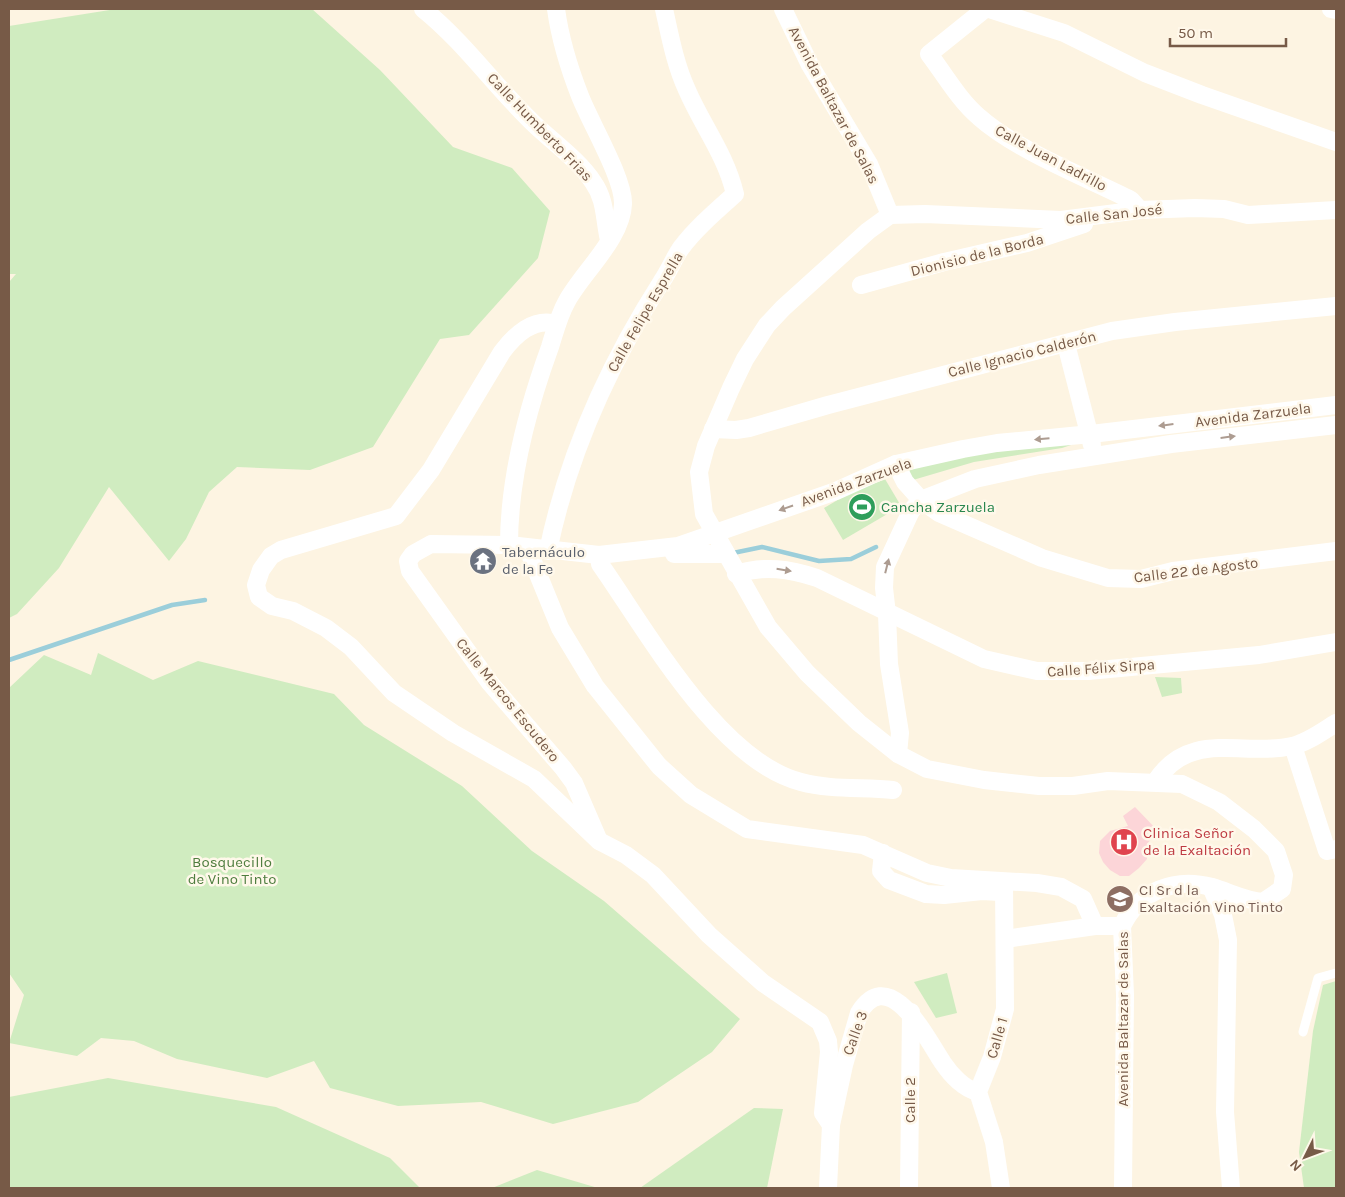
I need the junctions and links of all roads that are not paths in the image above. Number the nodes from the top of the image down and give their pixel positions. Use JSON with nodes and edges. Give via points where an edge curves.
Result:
{"nodes":[{"id":1,"x":423,"y":9,"type":"edge"},
{"id":2,"x":556,"y":9,"type":"edge"},
{"id":3,"x":664,"y":9,"type":"edge"},
{"id":4,"x":783,"y":9,"type":"edge"},
{"id":5,"x":985,"y":9,"type":"edge"},
{"id":6,"x":989,"y":9,"type":"edge"},
{"id":7,"x":1332,"y":9,"type":"edge"},
{"id":8,"x":1336,"y":10,"type":"edge"},
{"id":9,"x":1336,"y":142,"type":"edge"},
{"id":10,"x":1140,"y":210,"type":"junction"},
{"id":11,"x":1336,"y":210,"type":"edge"},
{"id":12,"x":890,"y":215,"type":"junction"},
{"id":13,"x":1088,"y":217,"type":"junction"},
{"id":14,"x":609,"y":240,"type":"junction"},
{"id":15,"x":861,"y":285,"type":"dead end"},
{"id":16,"x":1336,"y":306,"type":"edge"},
{"id":17,"x":557,"y":324,"type":"junction"},
{"id":18,"x":1066,"y":344,"type":"junction"},
{"id":19,"x":1336,"y":405,"type":"edge"},
{"id":20,"x":1336,"y":425,"type":"edge"},
{"id":21,"x":714,"y":428,"type":"junction"},
{"id":22,"x":1091,"y":434,"type":"junction"},
{"id":23,"x":1093,"y":455,"type":"junction"},
{"id":24,"x":896,"y":464,"type":"junction"},
{"id":25,"x":921,"y":500,"type":"junction"},
{"id":26,"x":714,"y":532,"type":"junction"},
{"id":27,"x":508,"y":545,"type":"junction"},
{"id":28,"x":548,"y":551,"type":"junction"},
{"id":29,"x":1336,"y":551,"type":"edge"},
{"id":30,"x":531,"y":552,"type":"junction"},
{"id":31,"x":725,"y":554,"type":"junction"},
{"id":32,"x":410,"y":560,"type":"junction"},
{"id":33,"x":599,"y":560,"type":"junction"},
{"id":34,"x":736,"y":574,"type":"junction"},
{"id":35,"x":888,"y":614,"type":"junction"},
{"id":36,"x":1336,"y":642,"type":"edge"},
{"id":37,"x":1336,"y":723,"type":"edge"},
{"id":38,"x":1293,"y":746,"type":"junction"},
{"id":39,"x":898,"y":754,"type":"junction"},
{"id":40,"x":1156,"y":782,"type":"junction"},
{"id":41,"x":893,"y":790,"type":"dead end"},
{"id":42,"x":599,"y":841,"type":"junction"},
{"id":43,"x":1332,"y":850,"type":"edge"},
{"id":44,"x":1004,"y":887,"type":"junction"},
{"id":45,"x":1211,"y":887,"type":"junction"},
{"id":46,"x":1095,"y":926,"type":"junction"},
{"id":47,"x":1122,"y":926,"type":"junction"},
{"id":48,"x":1005,"y":939,"type":"junction"},
{"id":49,"x":1336,"y":972,"type":"edge"},
{"id":50,"x":910,"y":1012,"type":"junction"},
{"id":51,"x":1303,"y":1032,"type":"dead end"},
{"id":52,"x":978,"y":1092,"type":"junction"},
{"id":53,"x":831,"y":1126,"type":"junction"},
{"id":54,"x":828,"y":1188,"type":"edge"},
{"id":55,"x":909,"y":1188,"type":"edge"},
{"id":56,"x":1001,"y":1188,"type":"edge"},
{"id":57,"x":1123,"y":1188,"type":"edge"},
{"id":58,"x":1230,"y":1188,"type":"edge"}],
"edges":[{"from":1,"to":14,"type":"street","name":"Calle Humberto Frias","via":[[457,38],[529,120],[594,182],[605,206]]},
{"from":2,"to":14,"type":"street","via":[[559,31],[580,96],[620,189],[623,203],[619,222]]},
{"from":3,"to":28,"type":"street","name":"Calle Felipe Esprella","via":[[673,51],[687,90],[730,173],[734,194],[680,250],[639,317],[592,407],[568,476]]},
{"from":4,"to":12,"type":"street","name":"Avenida Baltazar de Salas","via":[[810,65],[869,164]]},
{"from":5,"to":10,"type":"street","name":"Calle Juan Ladrillo","via":[[929,54],[965,103],[979,118],[1024,146],[1131,200]]},
{"from":6,"to":9,"type":"street","via":[[1064,33],[1145,73]]},
{"from":7,"to":8,"type":"street"},
{"from":10,"to":11,"type":"street","name":"Calle San José","via":[[1205,208],[1248,215]]},
{"from":10,"to":13,"type":"street","name":"Calle San José"},
{"from":12,"to":13,"type":"street","name":"Calle San José","via":[[1022,220]]},
{"from":12,"to":21,"type":"street","name":"Avenida Baltazar de Salas","via":[[868,230],[767,325],[745,359]]},
{"from":13,"to":15,"type":"street","name":"Dionisio de la Borda","via":[[1080,226],[1027,243]]},
{"from":14,"to":17,"type":"street","via":[[566,302]]},
{"from":16,"to":18,"type":"street","name":"Calle Ignacio Calderón","via":[[1149,325]]},
{"from":17,"to":27,"type":"street","via":[[519,454],[510,503]]},
{"from":17,"to":42,"type":"street","via":[[536,324],[516,334],[405,507],[391,519],[281,550],[271,556],[261,570],[256,586],[259,597],[272,606],[293,611],[351,646],[394,693],[452,733],[534,779]]},
{"from":18,"to":21,"type":"street","name":"Calle Ignacio Calderón","via":[[749,428]]},
{"from":18,"to":22,"type":"street"},
{"from":19,"to":22,"type":"street","name":"Avenida Zarzuela","one_way":true},
{"from":23,"to":20,"type":"street","name":"Avenida Zarzuela","one_way":true},
{"from":21,"to":26,"type":"street","name":"Avenida Baltazar de Salas","via":[[700,472],[704,514]]},
{"from":22,"to":23,"type":"street"},
{"from":22,"to":24,"type":"street","name":"Avenida Zarzuela","one_way":true,"via":[[997,443]]},
{"from":23,"to":25,"type":"street","name":"Avenida Zarzuela","via":[[984,476]]},
{"from":24,"to":25,"type":"street","name":"Calle 22 de Agosto","via":[[904,482]]},
{"from":24,"to":26,"type":"street","name":"Avenida Zarzuela","one_way":true,"via":[[836,491]]},
{"from":25,"to":29,"type":"street","name":"Calle 22 de Agosto","via":[[946,516],[1042,558],[1090,574],[1120,579],[1141,579],[1173,571]]},
{"from":35,"to":25,"type":"street","one_way":true,"via":[[885,567],[910,511]]},
{"from":26,"to":31,"type":"street","name":"Avenida Baltazar de Salas"},
{"from":26,"to":33,"type":"street","name":"Avenida Zarzuela","via":[[678,546]]},
{"from":27,"to":30,"type":"street","name":"Avenida Zarzuela"},
{"from":27,"to":32,"type":"street","name":"Avenida Zarzuela","via":[[431,544]]},
{"from":28,"to":30,"type":"street","name":"Avenida Zarzuela"},
{"from":28,"to":33,"type":"street","name":"Avenida Zarzuela"},
{"from":30,"to":32,"type":"street","via":[[444,550]]},
{"from":30,"to":33,"type":"street"},
{"from":30,"to":44,"type":"street","via":[[560,628],[595,686],[659,766],[691,795],[747,829],[863,845],[883,853],[882,871],[888,880],[926,894],[944,895]]},
{"from":31,"to":33,"type":"street","via":[[685,553]]},
{"from":31,"to":34,"type":"street","name":"Avenida Baltazar de Salas"},
{"from":32,"to":42,"type":"street","name":"Calle Marcos Escudero","via":[[490,683],[574,783]]},
{"from":33,"to":41,"type":"street","via":[[676,674],[732,740],[756,760],[801,782]]},
{"from":34,"to":35,"type":"street","name":"Calle Félix Sirpa","one_way":true,"via":[[761,568],[802,573]]},
{"from":34,"to":39,"type":"street","name":"Avenida Baltazar de Salas","via":[[782,646],[848,712]]},
{"from":35,"to":36,"type":"street","name":"Calle Félix Sirpa","via":[[984,659],[1037,672],[1088,671],[1251,656]]},
{"from":35,"to":39,"type":"street","via":[[889,664],[900,733]]},
{"from":37,"to":38,"type":"street"},
{"from":38,"to":40,"type":"street","via":[[1196,751],[1173,764]]},
{"from":38,"to":43,"type":"street"},
{"from":39,"to":40,"type":"street","name":"Avenida Baltazar de Salas","via":[[927,769],[1039,786],[1108,781]]},
{"from":40,"to":45,"type":"street","name":"Avenida Baltazar de Salas","via":[[1182,784],[1219,802],[1271,846],[1282,864],[1282,889],[1263,902]]},
{"from":42,"to":53,"type":"street","via":[[641,865],[709,935],[763,984],[820,1022],[829,1052],[823,1113]]},
{"from":44,"to":46,"type":"street","via":[[1060,887],[1082,899]]},
{"from":44,"to":48,"type":"street","name":"Calle 1"},
{"from":45,"to":47,"type":"street","name":"Avenida Baltazar de Salas","via":[[1193,883],[1165,886],[1144,899]]},
{"from":45,"to":58,"type":"street","via":[[1223,915],[1228,940],[1226,1112]]},
{"from":46,"to":47,"type":"street"},
{"from":46,"to":48,"type":"street"},
{"from":47,"to":57,"type":"street","name":"Avenida Baltazar de Salas","via":[[1125,996]]},
{"from":48,"to":52,"type":"street","name":"Calle 1","via":[[1005,1009]]},
{"from":49,"to":51,"type":"lane","via":[[1318,978]]},
{"from":50,"to":52,"type":"street","name":"Calle 3","via":[[944,1064],[969,1090]]},
{"from":50,"to":53,"type":"street","name":"Calle 3","via":[[885,996],[864,1005],[844,1065]]},
{"from":50,"to":55,"type":"street","name":"Calle 2"},
{"from":52,"to":56,"type":"street","via":[[996,1150]]},
{"from":53,"to":54,"type":"street","name":"Calle 3"}]}
